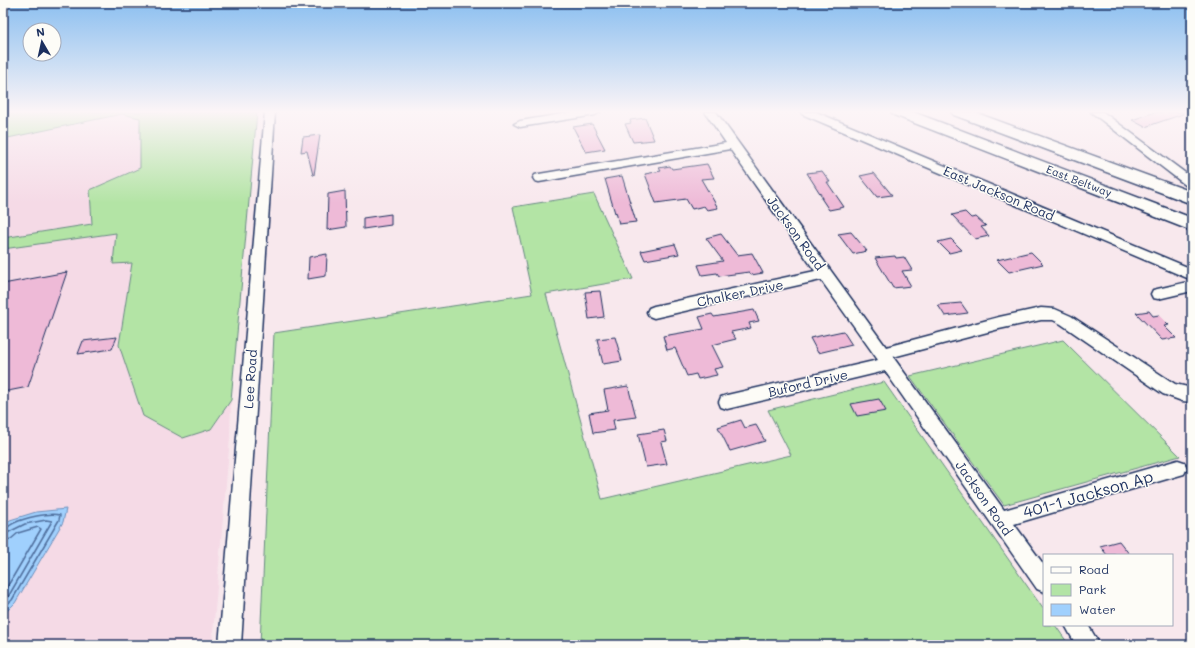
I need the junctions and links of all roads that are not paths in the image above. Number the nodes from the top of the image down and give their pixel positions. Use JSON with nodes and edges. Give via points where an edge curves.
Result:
{"nodes":[{"id":1,"x":268,"y":142,"type":"edge"},
{"id":2,"x":730,"y":142,"type":"edge"},
{"id":3,"x":878,"y":142,"type":"edge"},
{"id":4,"x":977,"y":142,"type":"edge"},
{"id":5,"x":1041,"y":142,"type":"edge"},
{"id":6,"x":1136,"y":142,"type":"edge"},
{"id":7,"x":732,"y":145,"type":"junction"},
{"id":8,"x":539,"y":178,"type":"dead end"},
{"id":9,"x":1192,"y":184,"type":"edge"},
{"id":10,"x":1192,"y":198,"type":"edge"},
{"id":11,"x":1192,"y":225,"type":"edge"},
{"id":12,"x":825,"y":274,"type":"junction"},
{"id":13,"x":1192,"y":275,"type":"edge"},
{"id":14,"x":1192,"y":286,"type":"edge"},
{"id":15,"x":1158,"y":294,"type":"dead end"},
{"id":16,"x":654,"y":312,"type":"dead end"},
{"id":17,"x":886,"y":359,"type":"junction"},
{"id":18,"x":1192,"y":395,"type":"edge"},
{"id":19,"x":727,"y":402,"type":"dead end"},
{"id":20,"x":1178,"y":468,"type":"dead end"},
{"id":21,"x":999,"y":520,"type":"junction"},
{"id":22,"x":1043,"y":581,"type":"edge"},
{"id":23,"x":1076,"y":626,"type":"edge"},
{"id":24,"x":230,"y":645,"type":"edge"},
{"id":25,"x":1089,"y":645,"type":"edge"}],
"edges":[{"from":1,"to":24,"type":"street","name":"Lee Road"},
{"from":2,"to":7,"type":"street","name":"Jackson Road"},
{"from":3,"to":13,"type":"street","name":"East Jackson Road"},
{"from":4,"to":11,"type":"highway","name":"East Beltway"},
{"from":5,"to":10,"type":"highway","name":"East Beltway"},
{"from":6,"to":9,"type":"street"},
{"from":7,"to":8,"type":"street"},
{"from":7,"to":12,"type":"street","name":"Jackson Road"},
{"from":12,"to":16,"type":"street","name":"Chalker Drive"},
{"from":12,"to":17,"type":"street","name":"Jackson Road"},
{"from":14,"to":15,"type":"street"},
{"from":17,"to":18,"type":"street","via":[[999,323],[1041,314],[1055,315],[1169,389]]},
{"from":17,"to":19,"type":"street","name":"Buford Drive"},
{"from":17,"to":21,"type":"street","name":"Jackson Road"},
{"from":20,"to":21,"type":"street","name":"401-1 Jackson Ap"},
{"from":21,"to":22,"type":"street","name":"Jackson Road"},
{"from":23,"to":25,"type":"street"}]}
